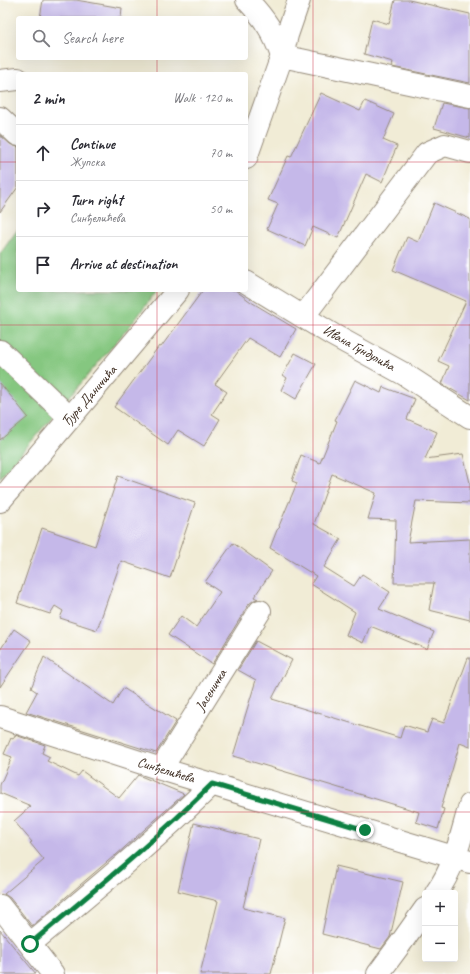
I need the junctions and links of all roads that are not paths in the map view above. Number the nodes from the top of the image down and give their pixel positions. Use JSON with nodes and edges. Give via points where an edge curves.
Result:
{"nodes":[{"id":1,"x":247,"y":0,"type":"edge"},
{"id":2,"x":299,"y":0,"type":"edge"},
{"id":3,"x":282,"y":56,"type":"junction"},
{"id":4,"x":16,"y":79,"type":"edge"},
{"id":5,"x":0,"y":81,"type":"edge"},
{"id":6,"x":470,"y":96,"type":"edge"},
{"id":7,"x":0,"y":118,"type":"edge"},
{"id":8,"x":16,"y":133,"type":"edge"},
{"id":9,"x":248,"y":152,"type":"edge"},
{"id":10,"x":470,"y":152,"type":"edge"},
{"id":11,"x":248,"y":283,"type":"edge"},
{"id":12,"x":176,"y":292,"type":"edge"},
{"id":13,"x":303,"y":317,"type":"junction"},
{"id":14,"x":0,"y":351,"type":"edge"},
{"id":15,"x":470,"y":417,"type":"edge"},
{"id":16,"x":70,"y":418,"type":"junction"},
{"id":17,"x":0,"y":501,"type":"edge"},
{"id":18,"x":260,"y":611,"type":"dead end"},
{"id":19,"x":0,"y":717,"type":"edge"},
{"id":20,"x":161,"y":769,"type":"junction"},
{"id":21,"x":212,"y":784,"type":"junction"},
{"id":22,"x":470,"y":805,"type":"edge"},
{"id":23,"x":463,"y":859,"type":"edge"},
{"id":24,"x":438,"y":890,"type":"edge"},
{"id":25,"x":0,"y":906,"type":"edge"},
{"id":26,"x":422,"y":913,"type":"edge"},
{"id":27,"x":30,"y":944,"type":"junction"},
{"id":28,"x":53,"y":974,"type":"edge"},
{"id":29,"x":378,"y":974,"type":"edge"}],
"edges":[{"from":1,"to":3,"type":"street","via":[[263,18]]},
{"from":2,"to":3,"type":"street"},
{"from":3,"to":6,"type":"street"},
{"from":3,"to":9,"type":"street"},
{"from":4,"to":5,"type":"street"},
{"from":7,"to":8,"type":"street"},
{"from":10,"to":13,"type":"street","via":[[445,145],[427,153]]},
{"from":11,"to":13,"type":"street","name":"Ивана Гундулића"},
{"from":12,"to":16,"type":"street","name":"Ђуре Даничића"},
{"from":13,"to":15,"type":"street","name":"Ивана Гундулића","via":[[404,374]]},
{"from":14,"to":16,"type":"street"},
{"from":16,"to":17,"type":"street","name":"Ђуре Даничића"},
{"from":18,"to":20,"type":"street","name":"Јасеничка"},
{"from":19,"to":20,"type":"street","name":"Синђелићева"},
{"from":20,"to":21,"type":"street","name":"Синђелићева"},
{"from":21,"to":23,"type":"street","name":"Синђелићева"},
{"from":21,"to":27,"type":"street","via":[[149,843]]},
{"from":22,"to":23,"type":"street"},
{"from":23,"to":24,"type":"street"},
{"from":25,"to":27,"type":"street"},
{"from":26,"to":29,"type":"street"},
{"from":27,"to":28,"type":"street"}]}
